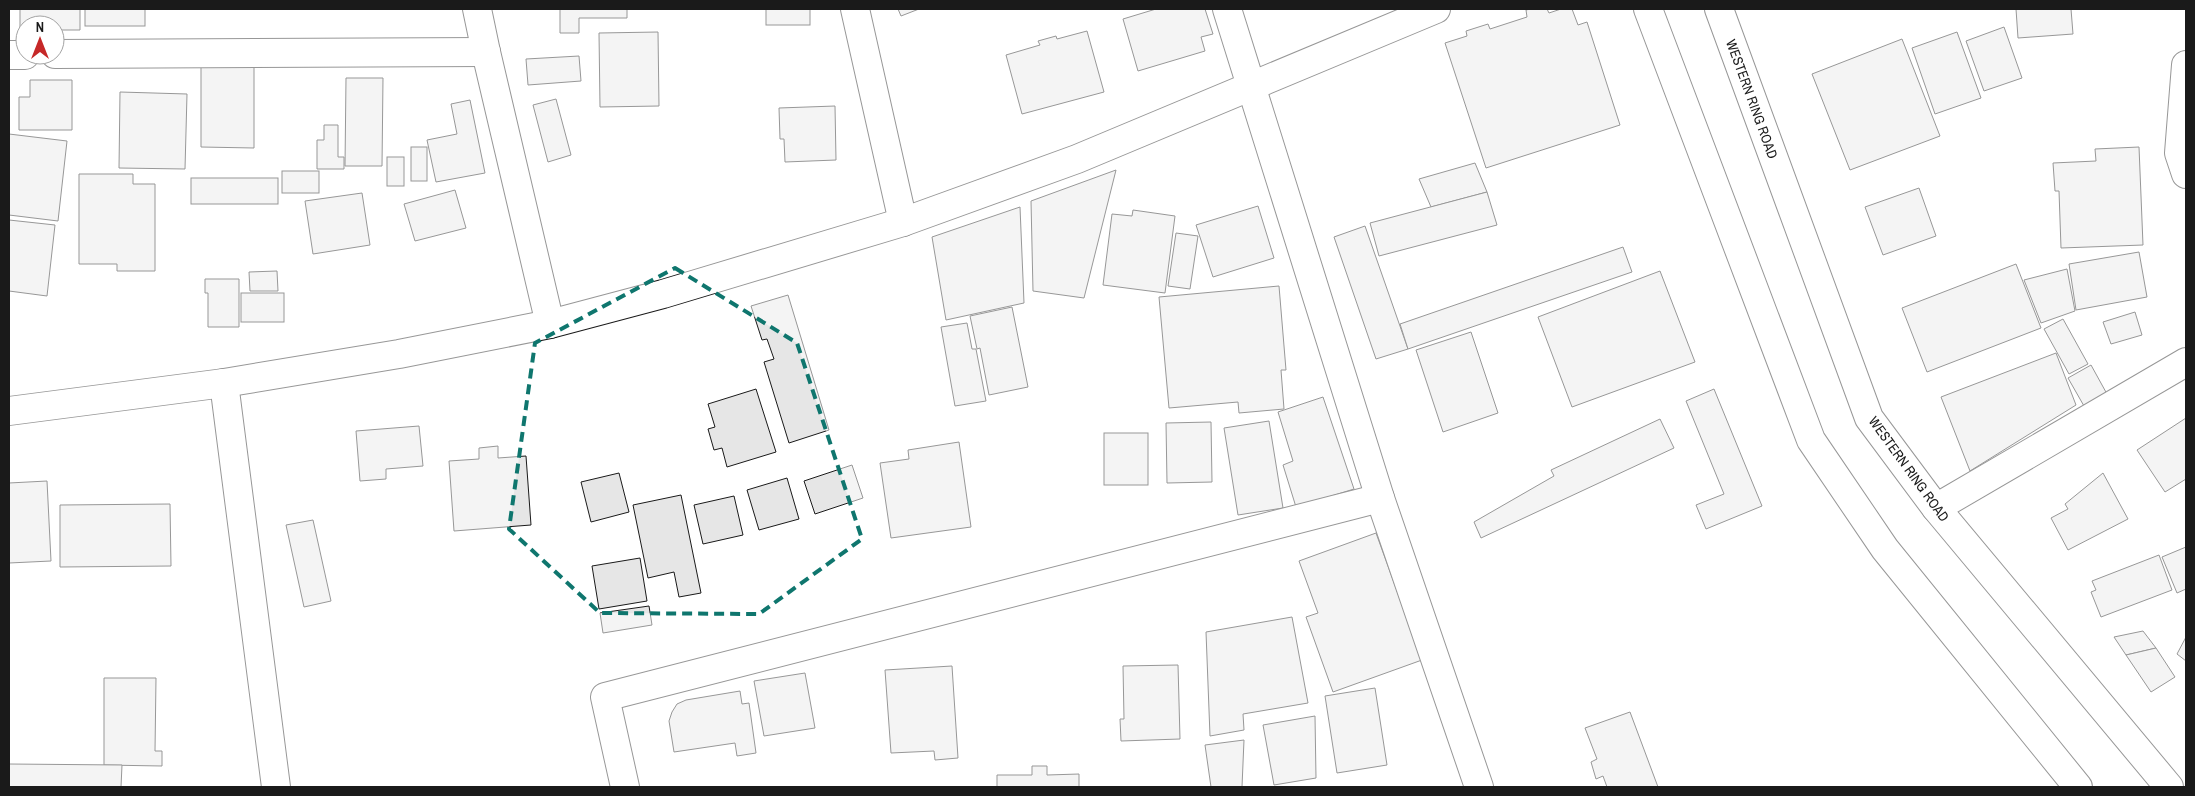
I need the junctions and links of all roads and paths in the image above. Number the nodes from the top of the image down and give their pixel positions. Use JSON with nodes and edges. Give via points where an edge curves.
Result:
{"nodes":[{"id":1,"x":477,"y":9,"type":"edge"},
{"id":2,"x":855,"y":9,"type":"edge"},
{"id":3,"x":1227,"y":9,"type":"edge"},
{"id":4,"x":1436,"y":9,"type":"edge"},
{"id":5,"x":1648,"y":9,"type":"edge"},
{"id":6,"x":1719,"y":9,"type":"edge"},
{"id":7,"x":486,"y":52,"type":"junction"},
{"id":8,"x":65,"y":54,"type":"edge"},
{"id":9,"x":2186,"y":65,"type":"edge"},
{"id":10,"x":1250,"y":87,"type":"junction"},
{"id":11,"x":2186,"y":174,"type":"edge"},
{"id":12,"x":903,"y":222,"type":"junction"},
{"id":13,"x":550,"y":324,"type":"junction"},
{"id":14,"x":2186,"y":362,"type":"edge"},
{"id":15,"x":224,"y":383,"type":"junction"},
{"id":16,"x":9,"y":411,"type":"edge"},
{"id":17,"x":1380,"y":498,"type":"junction"},
{"id":18,"x":1936,"y":508,"type":"junction"},
{"id":19,"x":276,"y":787,"type":"edge"},
{"id":20,"x":625,"y":787,"type":"edge"},
{"id":21,"x":1480,"y":787,"type":"edge"},
{"id":22,"x":2078,"y":787,"type":"edge"},
{"id":23,"x":2170,"y":787,"type":"edge"}],
"edges":[{"from":1,"to":7,"type":"street"},
{"from":2,"to":12,"type":"street"},
{"from":3,"to":10,"type":"street"},
{"from":4,"to":10,"type":"street"},
{"from":5,"to":22,"type":"street","via":[[1811,440],[1884,550]]},
{"from":6,"to":18,"type":"street","name":"WESTERN RING ROAD","via":[[1869,418]]},
{"from":7,"to":8,"type":"street"},
{"from":7,"to":13,"type":"street"},
{"from":9,"to":11,"type":"street","via":[[2179,153]]},
{"from":10,"to":12,"type":"street","via":[[1077,159]]},
{"from":10,"to":17,"type":"street"},
{"from":12,"to":13,"type":"street","via":[[663,294]]},
{"from":13,"to":15,"type":"street","via":[[399,354]]},
{"from":14,"to":18,"type":"street"},
{"from":15,"to":16,"type":"street"},
{"from":15,"to":19,"type":"street"},
{"from":17,"to":20,"type":"street","via":[[605,697]]},
{"from":17,"to":21,"type":"street"},
{"from":18,"to":23,"type":"street","name":"WESTERN RING ROAD"}]}
